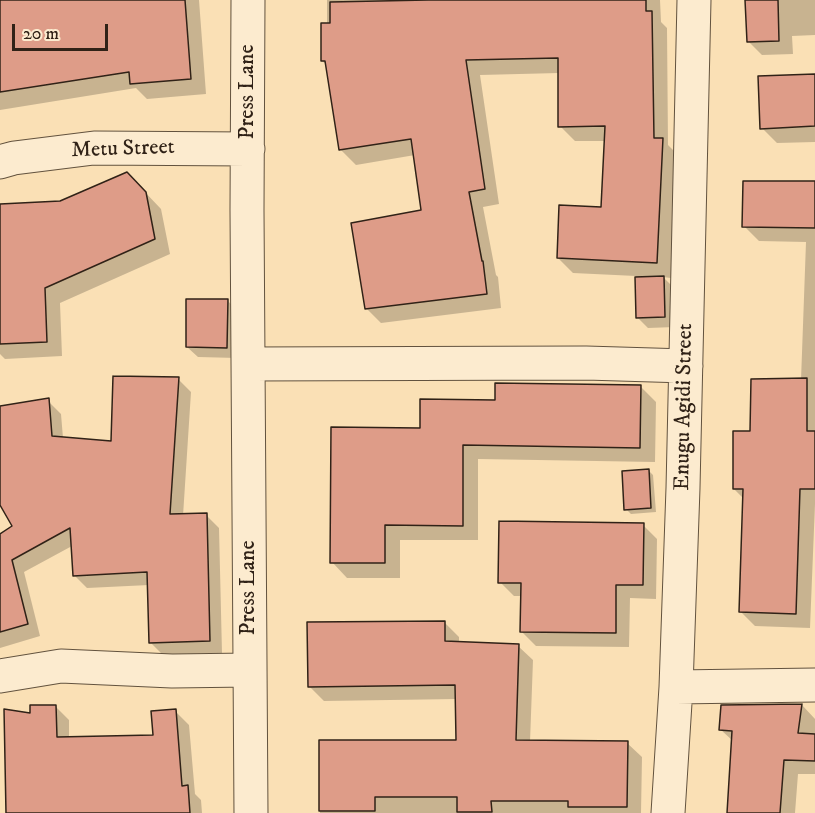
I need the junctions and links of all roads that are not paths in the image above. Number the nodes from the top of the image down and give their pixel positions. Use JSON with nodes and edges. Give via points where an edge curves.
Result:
{"nodes":[{"id":1,"x":248,"y":0,"type":"edge"},
{"id":2,"x":694,"y":0,"type":"edge"},
{"id":3,"x":248,"y":149,"type":"junction"},
{"id":4,"x":0,"y":162,"type":"edge"},
{"id":5,"x":248,"y":364,"type":"junction"},
{"id":6,"x":686,"y":366,"type":"junction"},
{"id":7,"x":249,"y":670,"type":"junction"},
{"id":8,"x":0,"y":676,"type":"edge"},
{"id":9,"x":815,"y":685,"type":"edge"},
{"id":10,"x":676,"y":687,"type":"junction"},
{"id":11,"x":251,"y":813,"type":"edge"},
{"id":12,"x":668,"y":813,"type":"edge"}],
"edges":[{"from":1,"to":3,"type":"street","name":"Press Lane"},
{"from":2,"to":6,"type":"street","name":"Enugu Agidi Street"},
{"from":3,"to":4,"type":"street","name":"Metu Street","via":[[94,148]]},
{"from":3,"to":5,"type":"street","name":"Press Lane"},
{"from":5,"to":6,"type":"street"},
{"from":5,"to":7,"type":"street","name":"Press Lane"},
{"from":6,"to":10,"type":"street","name":"Enugu Agidi Street"},
{"from":7,"to":8,"type":"street","via":[[61,666]]},
{"from":7,"to":11,"type":"street","name":"Press Lane"},
{"from":9,"to":10,"type":"street"},
{"from":10,"to":12,"type":"street","name":"Enugu Agidi Street"}]}
